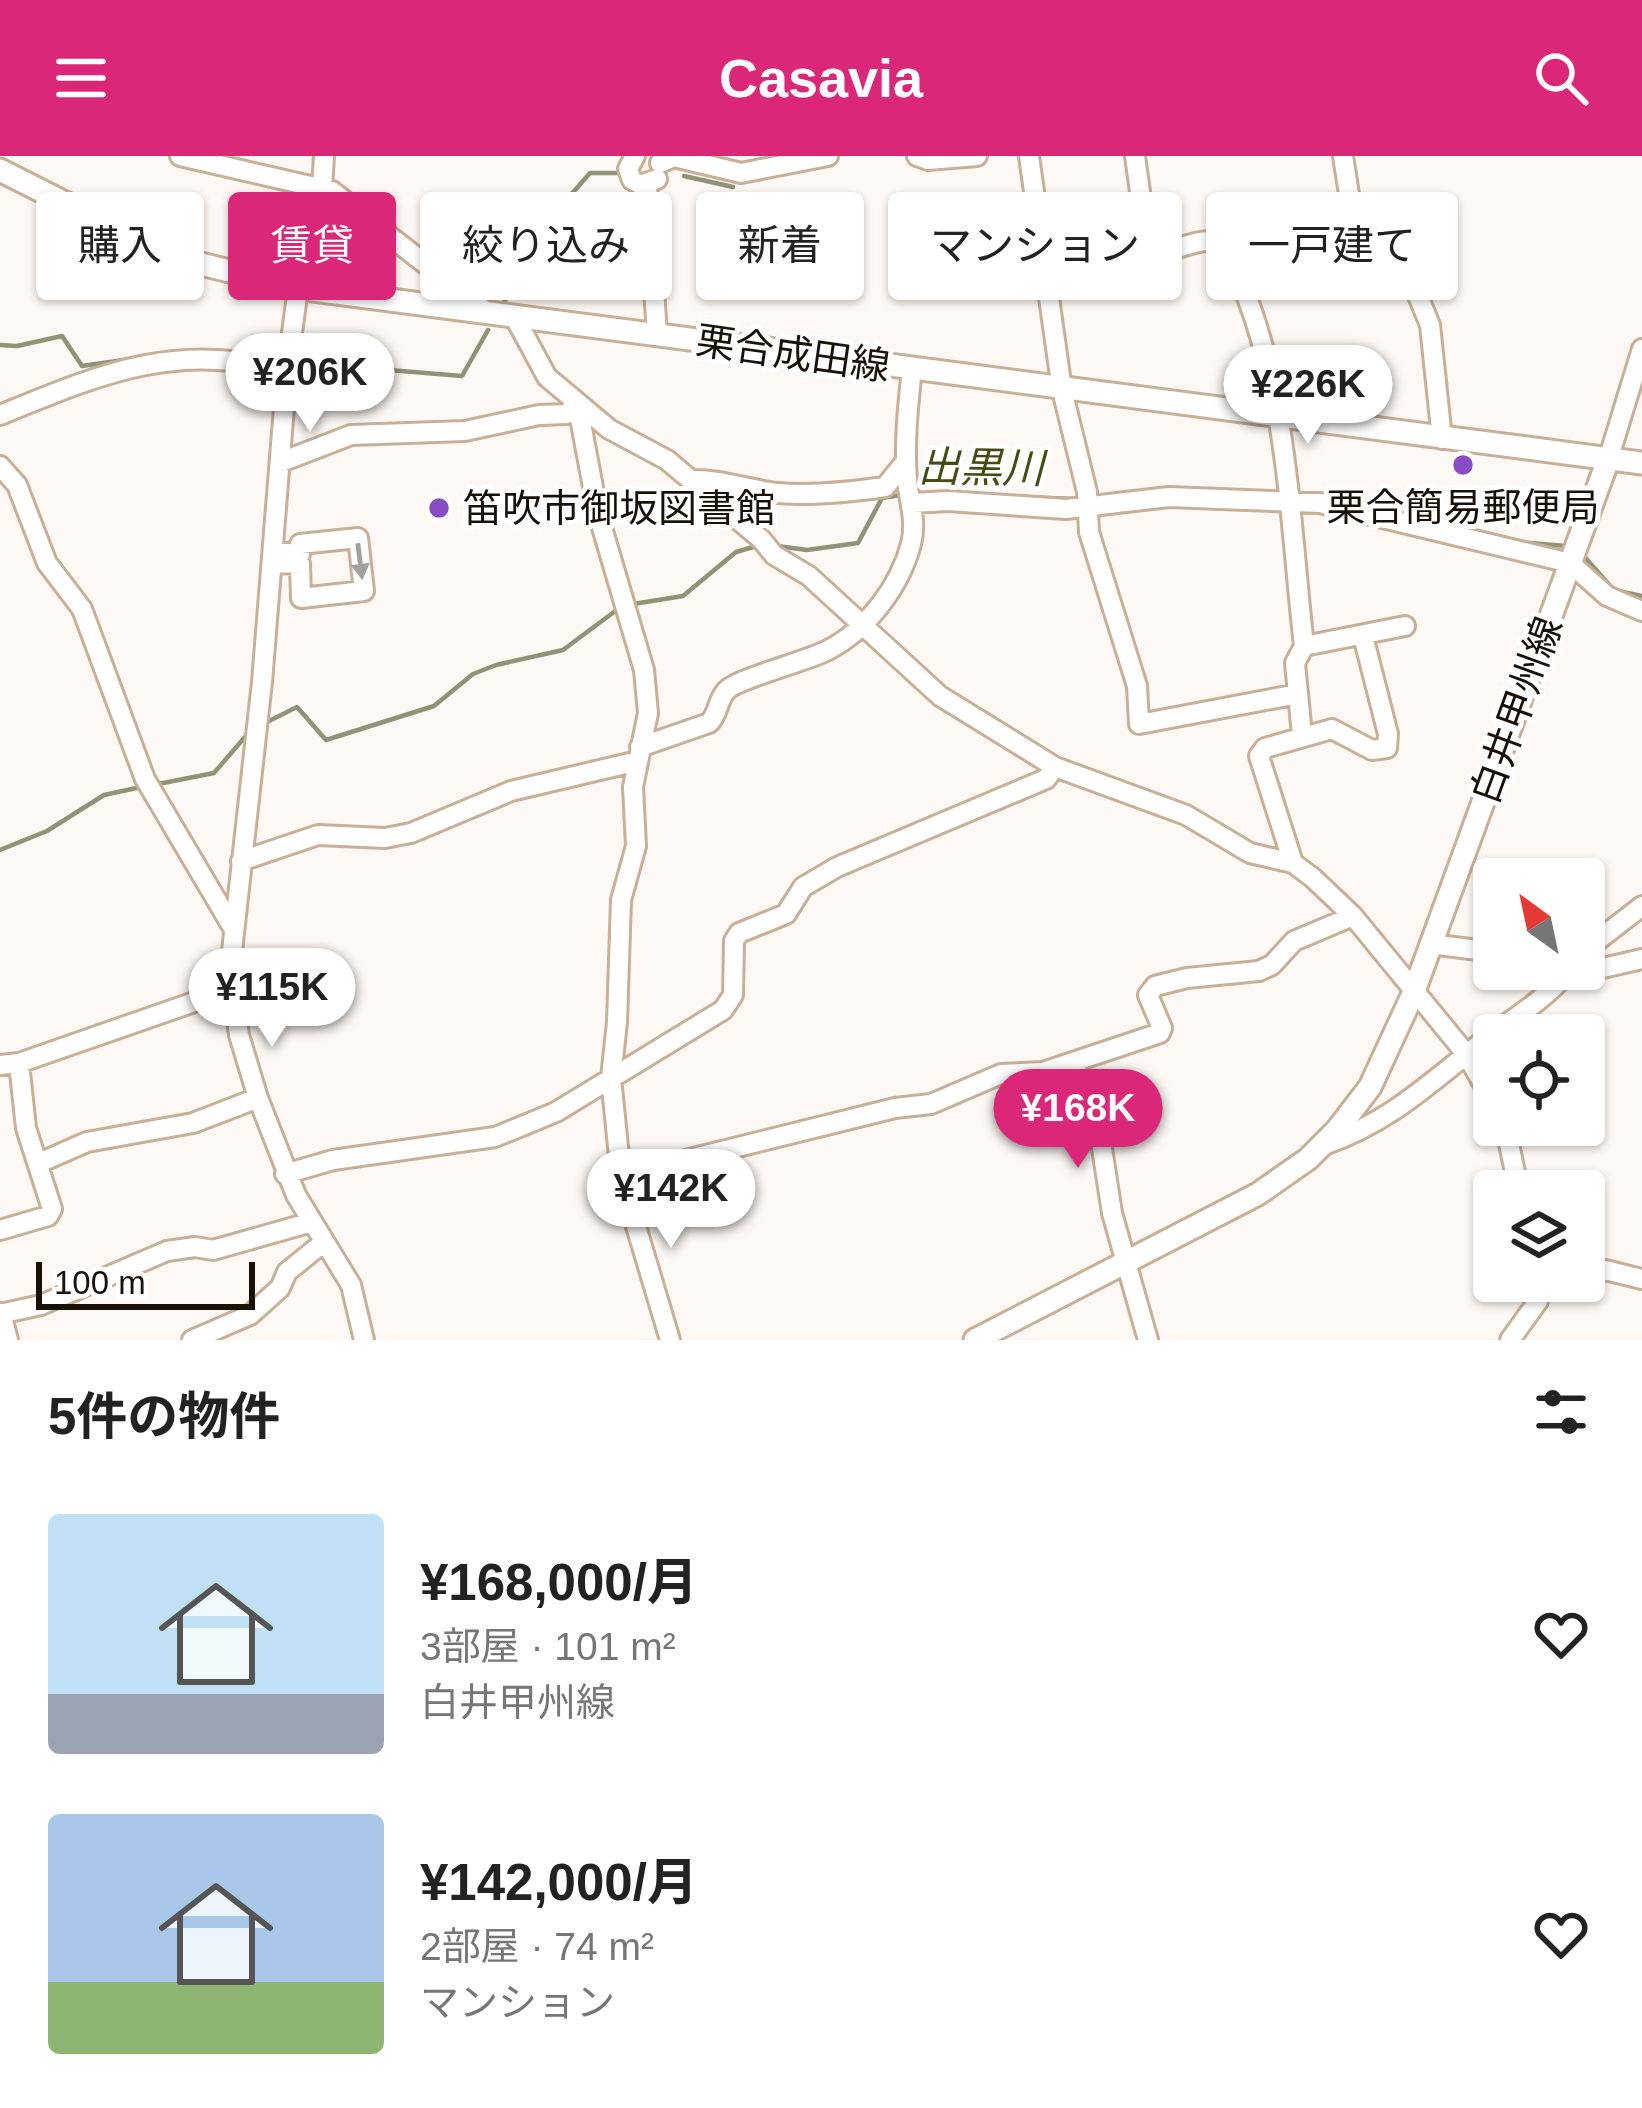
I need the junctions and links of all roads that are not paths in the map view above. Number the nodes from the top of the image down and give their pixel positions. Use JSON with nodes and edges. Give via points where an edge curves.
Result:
{"nodes":[{"id":1,"x":180,"y":156,"type":"edge"},
{"id":2,"x":324,"y":156,"type":"edge"},
{"id":3,"x":634,"y":156,"type":"edge"},
{"id":4,"x":828,"y":156,"type":"edge"},
{"id":5,"x":917,"y":156,"type":"edge"},
{"id":6,"x":977,"y":156,"type":"edge"},
{"id":7,"x":1028,"y":156,"type":"edge"},
{"id":8,"x":1136,"y":156,"type":"edge"},
{"id":9,"x":1343,"y":156,"type":"edge"},
{"id":10,"x":657,"y":159,"type":"edge"},
{"id":11,"x":0,"y":170,"type":"edge"},
{"id":12,"x":647,"y":185,"type":"junction"},
{"id":13,"x":322,"y":188,"type":"junction"},
{"id":14,"x":321,"y":192,"type":"edge"},
{"id":15,"x":1349,"y":192,"type":"edge"},
{"id":16,"x":1206,"y":240,"type":"edge"},
{"id":17,"x":228,"y":271,"type":"edge"},
{"id":18,"x":296,"y":300,"type":"edge"},
{"id":19,"x":389,"y":300,"type":"edge"},
{"id":20,"x":1249,"y":300,"type":"edge"},
{"id":21,"x":1420,"y":300,"type":"edge"},
{"id":22,"x":488,"y":313,"type":"junction"},
{"id":23,"x":514,"y":316,"type":"junction"},
{"id":24,"x":657,"y":334,"type":"junction"},
{"id":25,"x":1642,"y":349,"type":"edge"},
{"id":26,"x":912,"y":369,"type":"junction"},
{"id":27,"x":287,"y":370,"type":"junction"},
{"id":28,"x":1062,"y":390,"type":"junction"},
{"id":29,"x":578,"y":402,"type":"junction"},
{"id":30,"x":0,"y":416,"type":"edge"},
{"id":31,"x":1278,"y":416,"type":"junction"},
{"id":32,"x":1442,"y":439,"type":"junction"},
{"id":33,"x":1642,"y":451,"type":"edge"},
{"id":34,"x":1609,"y":457,"type":"junction"},
{"id":35,"x":907,"y":460,"type":"junction"},
{"id":36,"x":281,"y":462,"type":"junction"},
{"id":37,"x":1642,"y":463,"type":"edge"},
{"id":38,"x":0,"y":466,"type":"edge"},
{"id":39,"x":691,"y":480,"type":"junction"},
{"id":40,"x":1286,"y":493,"type":"junction"},
{"id":41,"x":910,"y":494,"type":"junction"},
{"id":42,"x":1088,"y":499,"type":"junction"},
{"id":43,"x":1573,"y":554,"type":"junction"},
{"id":44,"x":273,"y":558,"type":"junction"},
{"id":45,"x":1642,"y":611,"type":"edge"},
{"id":46,"x":1405,"y":626,"type":"dead end"},
{"id":47,"x":864,"y":627,"type":"junction"},
{"id":48,"x":1363,"y":636,"type":"junction"},
{"id":49,"x":1304,"y":646,"type":"junction"},
{"id":50,"x":1298,"y":694,"type":"junction"},
{"id":51,"x":1302,"y":735,"type":"junction"},
{"id":52,"x":639,"y":754,"type":"junction"},
{"id":53,"x":1055,"y":767,"type":"junction"},
{"id":54,"x":241,"y":861,"type":"junction"},
{"id":55,"x":1293,"y":863,"type":"junction"},
{"id":56,"x":1642,"y":906,"type":"edge"},
{"id":57,"x":1353,"y":916,"type":"junction"},
{"id":58,"x":233,"y":928,"type":"junction"},
{"id":59,"x":1605,"y":935,"type":"edge"},
{"id":60,"x":1430,"y":944,"type":"junction"},
{"id":61,"x":1473,"y":949,"type":"edge"},
{"id":62,"x":1642,"y":959,"type":"edge"},
{"id":63,"x":1605,"y":966,"type":"edge"},
{"id":64,"x":1546,"y":990,"type":"edge"},
{"id":65,"x":1413,"y":994,"type":"junction"},
{"id":66,"x":232,"y":1002,"type":"junction"},
{"id":67,"x":1467,"y":1055,"type":"junction"},
{"id":68,"x":10,"y":1064,"type":"edge"},
{"id":69,"x":1073,"y":1064,"type":"junction"},
{"id":70,"x":1473,"y":1066,"type":"edge"},
{"id":71,"x":610,"y":1078,"type":"junction"},
{"id":72,"x":258,"y":1098,"type":"junction"},
{"id":73,"x":1324,"y":1144,"type":"junction"},
{"id":74,"x":39,"y":1163,"type":"junction"},
{"id":75,"x":285,"y":1174,"type":"junction"},
{"id":76,"x":621,"y":1176,"type":"junction"},
{"id":77,"x":312,"y":1222,"type":"junction"},
{"id":78,"x":0,"y":1230,"type":"edge"},
{"id":79,"x":324,"y":1242,"type":"junction"},
{"id":80,"x":1125,"y":1262,"type":"junction"},
{"id":81,"x":1605,"y":1270,"type":"edge"},
{"id":82,"x":1642,"y":1279,"type":"edge"},
{"id":83,"x":1537,"y":1302,"type":"edge"},
{"id":84,"x":0,"y":1314,"type":"edge"},
{"id":85,"x":8,"y":1340,"type":"edge"},
{"id":86,"x":192,"y":1340,"type":"edge"},
{"id":87,"x":364,"y":1340,"type":"edge"},
{"id":88,"x":670,"y":1340,"type":"edge"},
{"id":89,"x":975,"y":1340,"type":"edge"},
{"id":90,"x":1148,"y":1340,"type":"edge"},
{"id":91,"x":1510,"y":1340,"type":"edge"}],
"edges":[{"from":1,"to":13,"type":"street"},
{"from":2,"to":13,"type":"street"},
{"from":3,"to":12,"type":"street","via":[[629,175]]},
{"from":4,"to":10,"type":"street","via":[[741,173]]},
{"from":5,"to":6,"type":"street"},
{"from":7,"to":28,"type":"street"},
{"from":8,"to":16,"type":"street","via":[[1153,250]]},
{"from":9,"to":15,"type":"street"},
{"from":10,"to":12,"type":"street","via":[[659,177]]},
{"from":11,"to":17,"type":"main road","name":"栗合成田線","via":[[140,242]]},
{"from":12,"to":24,"type":"street"},
{"from":13,"to":14,"type":"street"},
{"from":13,"to":22,"type":"street"},
{"from":18,"to":27,"type":"street"},
{"from":19,"to":22,"type":"main road","name":"栗合成田線"},
{"from":20,"to":31,"type":"street"},
{"from":21,"to":32,"type":"street","via":[[1430,325]]},
{"from":22,"to":23,"type":"main road","name":"栗合成田線"},
{"from":23,"to":24,"type":"main road","name":"栗合成田線"},
{"from":23,"to":29,"type":"street","via":[[547,376]]},
{"from":24,"to":26,"type":"main road","name":"栗合成田線"},
{"from":25,"to":34,"type":"street"},
{"from":26,"to":28,"type":"main road","name":"栗合成田線"},
{"from":26,"to":35,"type":"street"},
{"from":27,"to":30,"type":"street","via":[[182,358],[110,371]]},
{"from":27,"to":36,"type":"street"},
{"from":28,"to":31,"type":"main road","name":"栗合成田線"},
{"from":28,"to":42,"type":"street"},
{"from":29,"to":36,"type":"street","via":[[567,414],[486,429],[351,435]]},
{"from":29,"to":39,"type":"street"},
{"from":29,"to":52,"type":"street","via":[[598,514],[648,695]]},
{"from":31,"to":32,"type":"main road","name":"栗合成田線"},
{"from":31,"to":40,"type":"street"},
{"from":32,"to":34,"type":"main road","name":"栗合成田線"},
{"from":33,"to":34,"type":"main road"},
{"from":34,"to":37,"type":"main road"},
{"from":34,"to":43,"type":"main road","name":"白井甲州線"},
{"from":35,"to":39,"type":"street","via":[[885,487],[865,490],[786,494]]},
{"from":35,"to":41,"type":"street"},
{"from":36,"to":44,"type":"street"},
{"from":38,"to":58,"type":"street","via":[[16,485],[47,563],[82,609],[149,786]]},
{"from":39,"to":47,"type":"street"},
{"from":40,"to":42,"type":"street"},
{"from":40,"to":43,"type":"street"},
{"from":40,"to":49,"type":"street"},
{"from":41,"to":42,"type":"street","via":[[1066,509]]},
{"from":41,"to":47,"type":"street","via":[[911,546]]},
{"from":42,"to":50,"type":"street","via":[[1089,532],[1137,686],[1139,724]]},
{"from":43,"to":45,"type":"street","via":[[1607,596]]},
{"from":43,"to":60,"type":"main road","name":"白井甲州線"},
{"from":44,"to":44,"type":"street","one_way":true,"via":[[300,554],[300,544],[358,538],[364,591],[301,598],[300,564]]},
{"from":44,"to":54,"type":"street"},
{"from":46,"to":48,"type":"street"},
{"from":47,"to":52,"type":"street","via":[[829,650],[736,683],[709,723]]},
{"from":47,"to":53,"type":"street","via":[[940,696]]},
{"from":48,"to":49,"type":"street"},
{"from":48,"to":51,"type":"street","via":[[1387,748],[1372,750],[1332,729]]},
{"from":49,"to":50,"type":"street","via":[[1295,662]]},
{"from":50,"to":51,"type":"street"},
{"from":51,"to":55,"type":"street","via":[[1259,756]]},
{"from":52,"to":54,"type":"street","via":[[511,791],[411,832],[318,836]]},
{"from":52,"to":71,"type":"street"},
{"from":53,"to":55,"type":"street","via":[[1186,814],[1250,853]]},
{"from":53,"to":71,"type":"street","via":[[1046,779],[803,887],[786,914],[739,933],[733,995],[723,1010]]},
{"from":54,"to":58,"type":"street"},
{"from":55,"to":57,"type":"street"},
{"from":56,"to":59,"type":"street"},
{"from":57,"to":65,"type":"street"},
{"from":57,"to":69,"type":"street","via":[[1294,941],[1259,971],[1154,986],[1148,995],[1160,1033]]},
{"from":58,"to":66,"type":"street"},
{"from":60,"to":61,"type":"street"},
{"from":60,"to":65,"type":"main road","name":"白井甲州線"},
{"from":62,"to":63,"type":"street"},
{"from":64,"to":67,"type":"street"},
{"from":65,"to":67,"type":"street"},
{"from":65,"to":73,"type":"main road","name":"白井甲州線","via":[[1370,1087]]},
{"from":66,"to":68,"type":"street","via":[[200,1000]]},
{"from":66,"to":72,"type":"street"},
{"from":67,"to":70,"type":"street"},
{"from":67,"to":73,"type":"street","via":[[1394,1111]]},
{"from":68,"to":74,"type":"street"},
{"from":69,"to":76,"type":"street","via":[[1001,1074],[931,1104]]},
{"from":69,"to":80,"type":"street","via":[[1096,1116]]},
{"from":71,"to":75,"type":"street","via":[[495,1137]]},
{"from":71,"to":76,"type":"street"},
{"from":72,"to":74,"type":"street","via":[[193,1123],[87,1142]]},
{"from":72,"to":75,"type":"street"},
{"from":73,"to":80,"type":"main road","name":"白井甲州線","via":[[1258,1194]]},
{"from":74,"to":78,"type":"street","via":[[48,1216]]},
{"from":75,"to":77,"type":"street"},
{"from":76,"to":88,"type":"street"},
{"from":77,"to":79,"type":"street"},
{"from":77,"to":84,"type":"street","via":[[213,1250],[166,1252]]},
{"from":79,"to":86,"type":"street","via":[[250,1316]]},
{"from":79,"to":87,"type":"street","via":[[351,1286]]},
{"from":80,"to":89,"type":"main road","name":"白井甲州線"},
{"from":80,"to":90,"type":"street"},
{"from":81,"to":82,"type":"street"},
{"from":83,"to":91,"type":"street"},
{"from":84,"to":85,"type":"street"}]}
